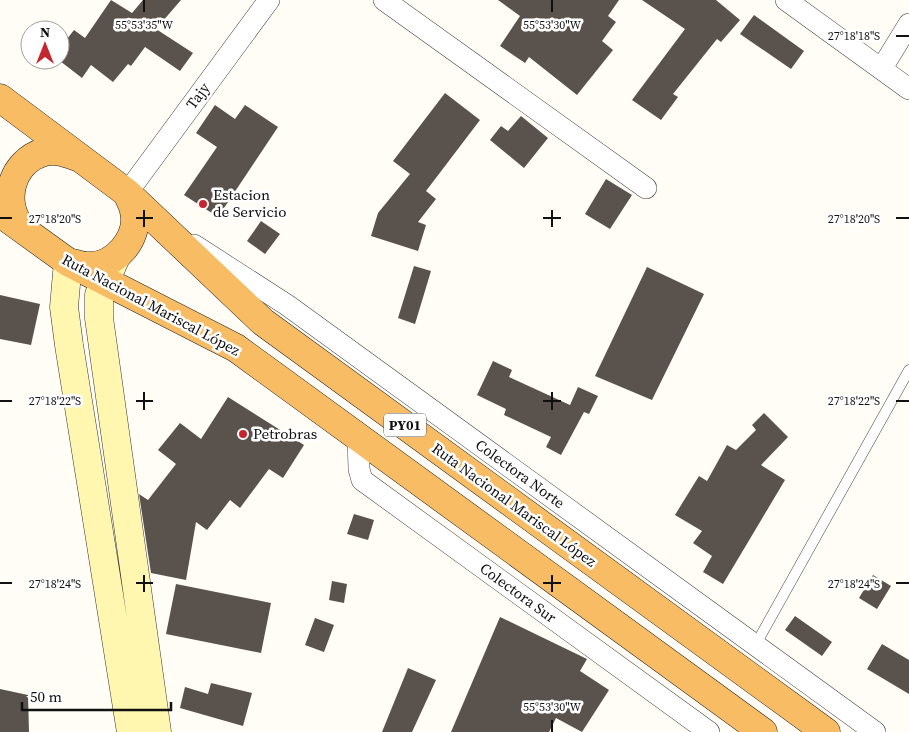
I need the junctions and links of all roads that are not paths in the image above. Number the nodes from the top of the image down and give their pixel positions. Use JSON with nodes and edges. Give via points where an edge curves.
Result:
{"nodes":[{"id":1,"x":269,"y":0,"type":"edge"},
{"id":2,"x":384,"y":0,"type":"edge"},
{"id":3,"x":786,"y":0,"type":"edge"},
{"id":4,"x":909,"y":24,"type":"edge"},
{"id":5,"x":882,"y":68,"type":"junction"},
{"id":6,"x":909,"y":89,"type":"edge"},
{"id":7,"x":0,"y":98,"type":"edge"},
{"id":8,"x":0,"y":106,"type":"edge"},
{"id":9,"x":27,"y":117,"type":"junction"},
{"id":10,"x":79,"y":157,"type":"junction"},
{"id":11,"x":646,"y":188,"type":"dead end"},
{"id":12,"x":127,"y":192,"type":"junction"},
{"id":13,"x":0,"y":213,"type":"edge"},
{"id":14,"x":160,"y":223,"type":"junction"},
{"id":15,"x":29,"y":236,"type":"junction"},
{"id":16,"x":117,"y":255,"type":"junction"},
{"id":17,"x":68,"y":262,"type":"junction"},
{"id":18,"x":105,"y":281,"type":"junction"},
{"id":19,"x":909,"y":370,"type":"edge"},
{"id":20,"x":358,"y":437,"type":"junction"},
{"id":21,"x":756,"y":644,"type":"junction"},
{"id":22,"x":131,"y":732,"type":"edge"},
{"id":23,"x":157,"y":732,"type":"edge"},
{"id":24,"x":709,"y":732,"type":"edge"},
{"id":25,"x":763,"y":732,"type":"edge"},
{"id":26,"x":826,"y":732,"type":"edge"},
{"id":27,"x":875,"y":732,"type":"edge"}],
"edges":[{"from":1,"to":12,"type":"street","name":"Tajy"},
{"from":2,"to":11,"type":"street"},
{"from":3,"to":5,"type":"street"},
{"from":4,"to":5,"type":"street"},
{"from":5,"to":6,"type":"street"},
{"from":7,"to":9,"type":"highway","name":"Ruta Nacional Mariscal López","number":"PY01"},
{"from":8,"to":9,"type":"lane"},
{"from":9,"to":10,"type":"highway","name":"Ruta Nacional Mariscal López","number":"PY01"},
{"from":10,"to":12,"type":"highway","name":"Ruta Nacional Mariscal López","number":"PY01"},
{"from":10,"to":15,"type":"highway","via":[[62,151],[44,152],[28,159],[16,172],[9,189],[10,207],[16,223]]},
{"from":12,"to":14,"type":"highway","name":"Ruta Nacional Mariscal López","number":"PY01"},
{"from":12,"to":16,"type":"highway","via":[[135,212],[134,232],[124,250]]},
{"from":13,"to":15,"type":"highway","name":"Ruta Nacional Mariscal López","number":"PY01"},
{"from":14,"to":21,"type":"street","name":"Colectora Norte","via":[[287,305]]},
{"from":14,"to":26,"type":"highway","name":"Ruta Nacional Mariscal López","number":"PY01","via":[[263,322]]},
{"from":15,"to":17,"type":"highway","name":"Ruta Nacional Mariscal López","number":"PY01"},
{"from":16,"to":17,"type":"highway","via":[[108,262],[88,266]]},
{"from":16,"to":18,"type":"main road"},
{"from":17,"to":18,"type":"highway","name":"Ruta Nacional Mariscal López","number":"PY01"},
{"from":17,"to":22,"type":"main road","via":[[64,307],[69,345]]},
{"from":18,"to":20,"type":"highway","name":"Ruta Nacional Mariscal López","number":"PY01","via":[[236,348]]},
{"from":18,"to":23,"type":"main road","via":[[99,295],[99,318]]},
{"from":19,"to":21,"type":"lane"},
{"from":20,"to":24,"type":"street","name":"Colectora Sur","via":[[358,469],[362,480]]},
{"from":20,"to":25,"type":"highway","name":"Ruta Nacional Mariscal López","number":"PY01"},
{"from":21,"to":27,"type":"street","name":"Colectora Norte"}]}
